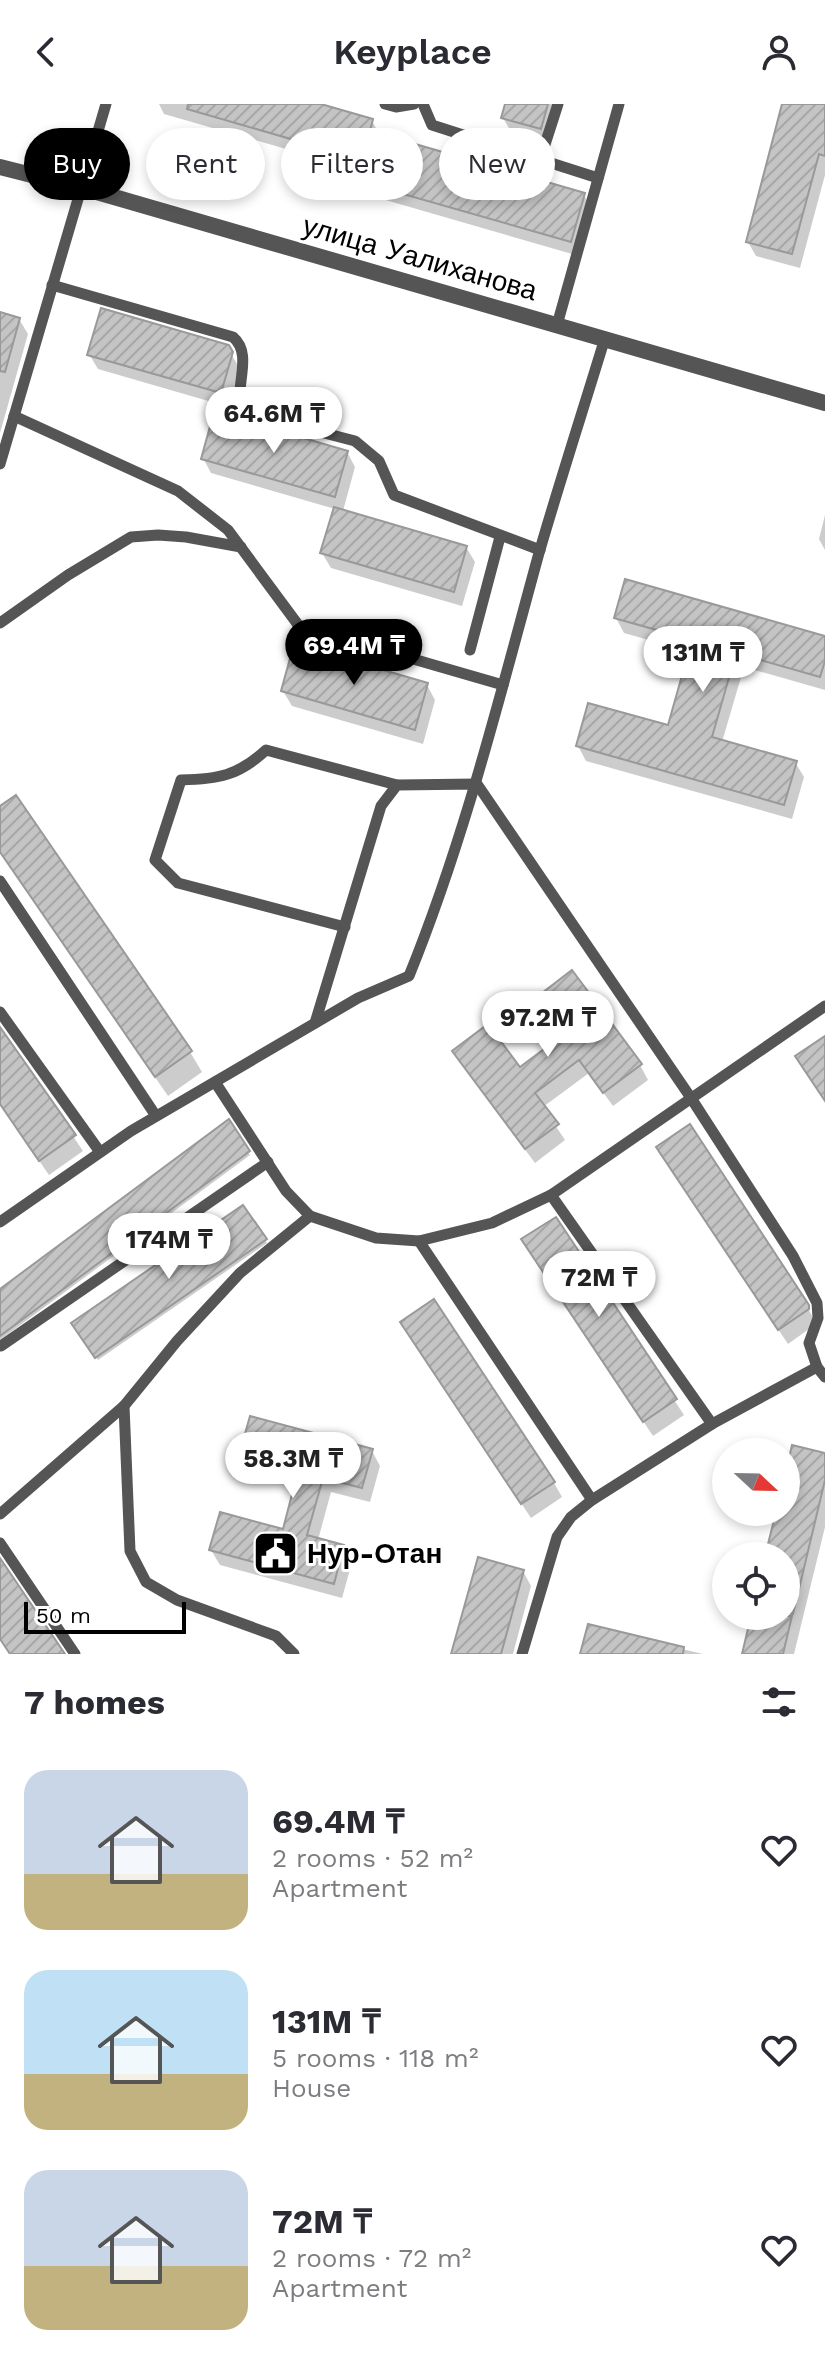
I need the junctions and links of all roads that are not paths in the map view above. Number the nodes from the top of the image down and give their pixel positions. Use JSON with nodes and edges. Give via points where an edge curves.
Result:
{"nodes":[{"id":1,"x":106,"y":104,"type":"edge"},
{"id":2,"x":385,"y":104,"type":"edge"},
{"id":3,"x":414,"y":104,"type":"edge"},
{"id":4,"x":423,"y":104,"type":"edge"},
{"id":5,"x":558,"y":104,"type":"edge"},
{"id":6,"x":619,"y":104,"type":"edge"},
{"id":7,"x":99,"y":128,"type":"edge"},
{"id":8,"x":441,"y":128,"type":"edge"},
{"id":9,"x":550,"y":128,"type":"edge"},
{"id":10,"x":555,"y":165,"type":"edge"},
{"id":11,"x":0,"y":167,"type":"edge"},
{"id":12,"x":24,"y":173,"type":"edge"},
{"id":13,"x":598,"y":178,"type":"junction"},
{"id":14,"x":79,"y":200,"type":"edge"},
{"id":15,"x":125,"y":200,"type":"edge"},
{"id":16,"x":52,"y":285,"type":"junction"},
{"id":17,"x":557,"y":325,"type":"junction"},
{"id":18,"x":605,"y":338,"type":"junction"},
{"id":19,"x":825,"y":403,"type":"edge"},
{"id":20,"x":14,"y":416,"type":"junction"},
{"id":21,"x":0,"y":464,"type":"edge"},
{"id":22,"x":500,"y":537,"type":"junction"},
{"id":23,"x":241,"y":547,"type":"junction"},
{"id":24,"x":540,"y":550,"type":"junction"},
{"id":25,"x":0,"y":623,"type":"edge"},
{"id":26,"x":470,"y":650,"type":"dead end"},
{"id":27,"x":503,"y":685,"type":"junction"},
{"id":28,"x":477,"y":784,"type":"junction"},
{"id":29,"x":397,"y":785,"type":"junction"},
{"id":30,"x":0,"y":881,"type":"edge"},
{"id":31,"x":345,"y":927,"type":"junction"},
{"id":32,"x":825,"y":1006,"type":"edge"},
{"id":33,"x":0,"y":1012,"type":"edge"},
{"id":34,"x":315,"y":1023,"type":"junction"},
{"id":35,"x":215,"y":1082,"type":"junction"},
{"id":36,"x":691,"y":1098,"type":"junction"},
{"id":37,"x":156,"y":1116,"type":"junction"},
{"id":38,"x":100,"y":1152,"type":"junction"},
{"id":39,"x":268,"y":1162,"type":"junction"},
{"id":40,"x":551,"y":1195,"type":"junction"},
{"id":41,"x":310,"y":1216,"type":"junction"},
{"id":42,"x":0,"y":1222,"type":"edge"},
{"id":43,"x":419,"y":1241,"type":"junction"},
{"id":44,"x":825,"y":1333,"type":"edge"},
{"id":45,"x":809,"y":1343,"type":"junction"},
{"id":46,"x":1,"y":1346,"type":"edge"},
{"id":47,"x":817,"y":1367,"type":"junction"},
{"id":48,"x":825,"y":1377,"type":"edge"},
{"id":49,"x":124,"y":1406,"type":"junction"},
{"id":50,"x":712,"y":1424,"type":"junction"},
{"id":51,"x":592,"y":1500,"type":"junction"},
{"id":52,"x":0,"y":1514,"type":"edge"},
{"id":53,"x":0,"y":1543,"type":"edge"},
{"id":54,"x":75,"y":1654,"type":"edge"},
{"id":55,"x":294,"y":1654,"type":"edge"},
{"id":56,"x":522,"y":1654,"type":"edge"}],
"edges":[{"from":1,"to":7,"type":"lane"},
{"from":2,"to":3,"type":"lane"},
{"from":4,"to":8,"type":"lane","via":[[432,125]]},
{"from":5,"to":9,"type":"lane"},
{"from":6,"to":13,"type":"lane"},
{"from":10,"to":13,"type":"lane"},
{"from":11,"to":12,"type":"street","name":"улица Уалиханова"},
{"from":13,"to":17,"type":"lane"},
{"from":14,"to":16,"type":"lane"},
{"from":15,"to":17,"type":"street","name":"улица Уалиханова"},
{"from":16,"to":20,"type":"lane"},
{"from":16,"to":22,"type":"lane","via":[[233,337],[243,352],[240,404],[259,416],[355,441],[379,461],[394,495]]},
{"from":17,"to":18,"type":"street","name":"улица Уалиханова"},
{"from":18,"to":19,"type":"street","name":"улица Уалиханова"},
{"from":18,"to":24,"type":"lane"},
{"from":20,"to":21,"type":"lane"},
{"from":20,"to":23,"type":"lane","via":[[178,491],[228,530]]},
{"from":22,"to":24,"type":"lane"},
{"from":22,"to":26,"type":"lane"},
{"from":23,"to":25,"type":"lane","via":[[186,537],[131,537]]},
{"from":23,"to":27,"type":"lane","via":[[299,626]]},
{"from":24,"to":27,"type":"lane"},
{"from":27,"to":28,"type":"lane"},
{"from":28,"to":29,"type":"lane"},
{"from":28,"to":34,"type":"lane","via":[[409,976]]},
{"from":28,"to":36,"type":"lane"},
{"from":29,"to":31,"type":"lane","via":[[381,806]]},
{"from":29,"to":31,"type":"lane","via":[[266,750],[248,767],[214,779],[181,780],[155,860],[178,883]]},
{"from":30,"to":37,"type":"lane"},
{"from":31,"to":34,"type":"lane"},
{"from":32,"to":36,"type":"lane"},
{"from":33,"to":38,"type":"lane"},
{"from":34,"to":35,"type":"lane"},
{"from":35,"to":37,"type":"lane"},
{"from":35,"to":39,"type":"lane"},
{"from":36,"to":40,"type":"lane"},
{"from":36,"to":45,"type":"lane","via":[[793,1256],[817,1303]]},
{"from":37,"to":38,"type":"lane"},
{"from":38,"to":42,"type":"lane"},
{"from":39,"to":41,"type":"lane"},
{"from":39,"to":46,"type":"lane"},
{"from":40,"to":43,"type":"lane","via":[[492,1223]]},
{"from":40,"to":50,"type":"lane"},
{"from":41,"to":43,"type":"lane","via":[[376,1238]]},
{"from":41,"to":49,"type":"lane","via":[[240,1273]]},
{"from":43,"to":51,"type":"lane"},
{"from":44,"to":45,"type":"lane"},
{"from":45,"to":47,"type":"lane"},
{"from":47,"to":48,"type":"lane"},
{"from":47,"to":50,"type":"lane"},
{"from":49,"to":52,"type":"lane"},
{"from":49,"to":55,"type":"lane","via":[[130,1551],[146,1582],[177,1600],[276,1636]]},
{"from":50,"to":51,"type":"lane"},
{"from":51,"to":56,"type":"lane","via":[[557,1537]]},
{"from":53,"to":54,"type":"lane"}]}
